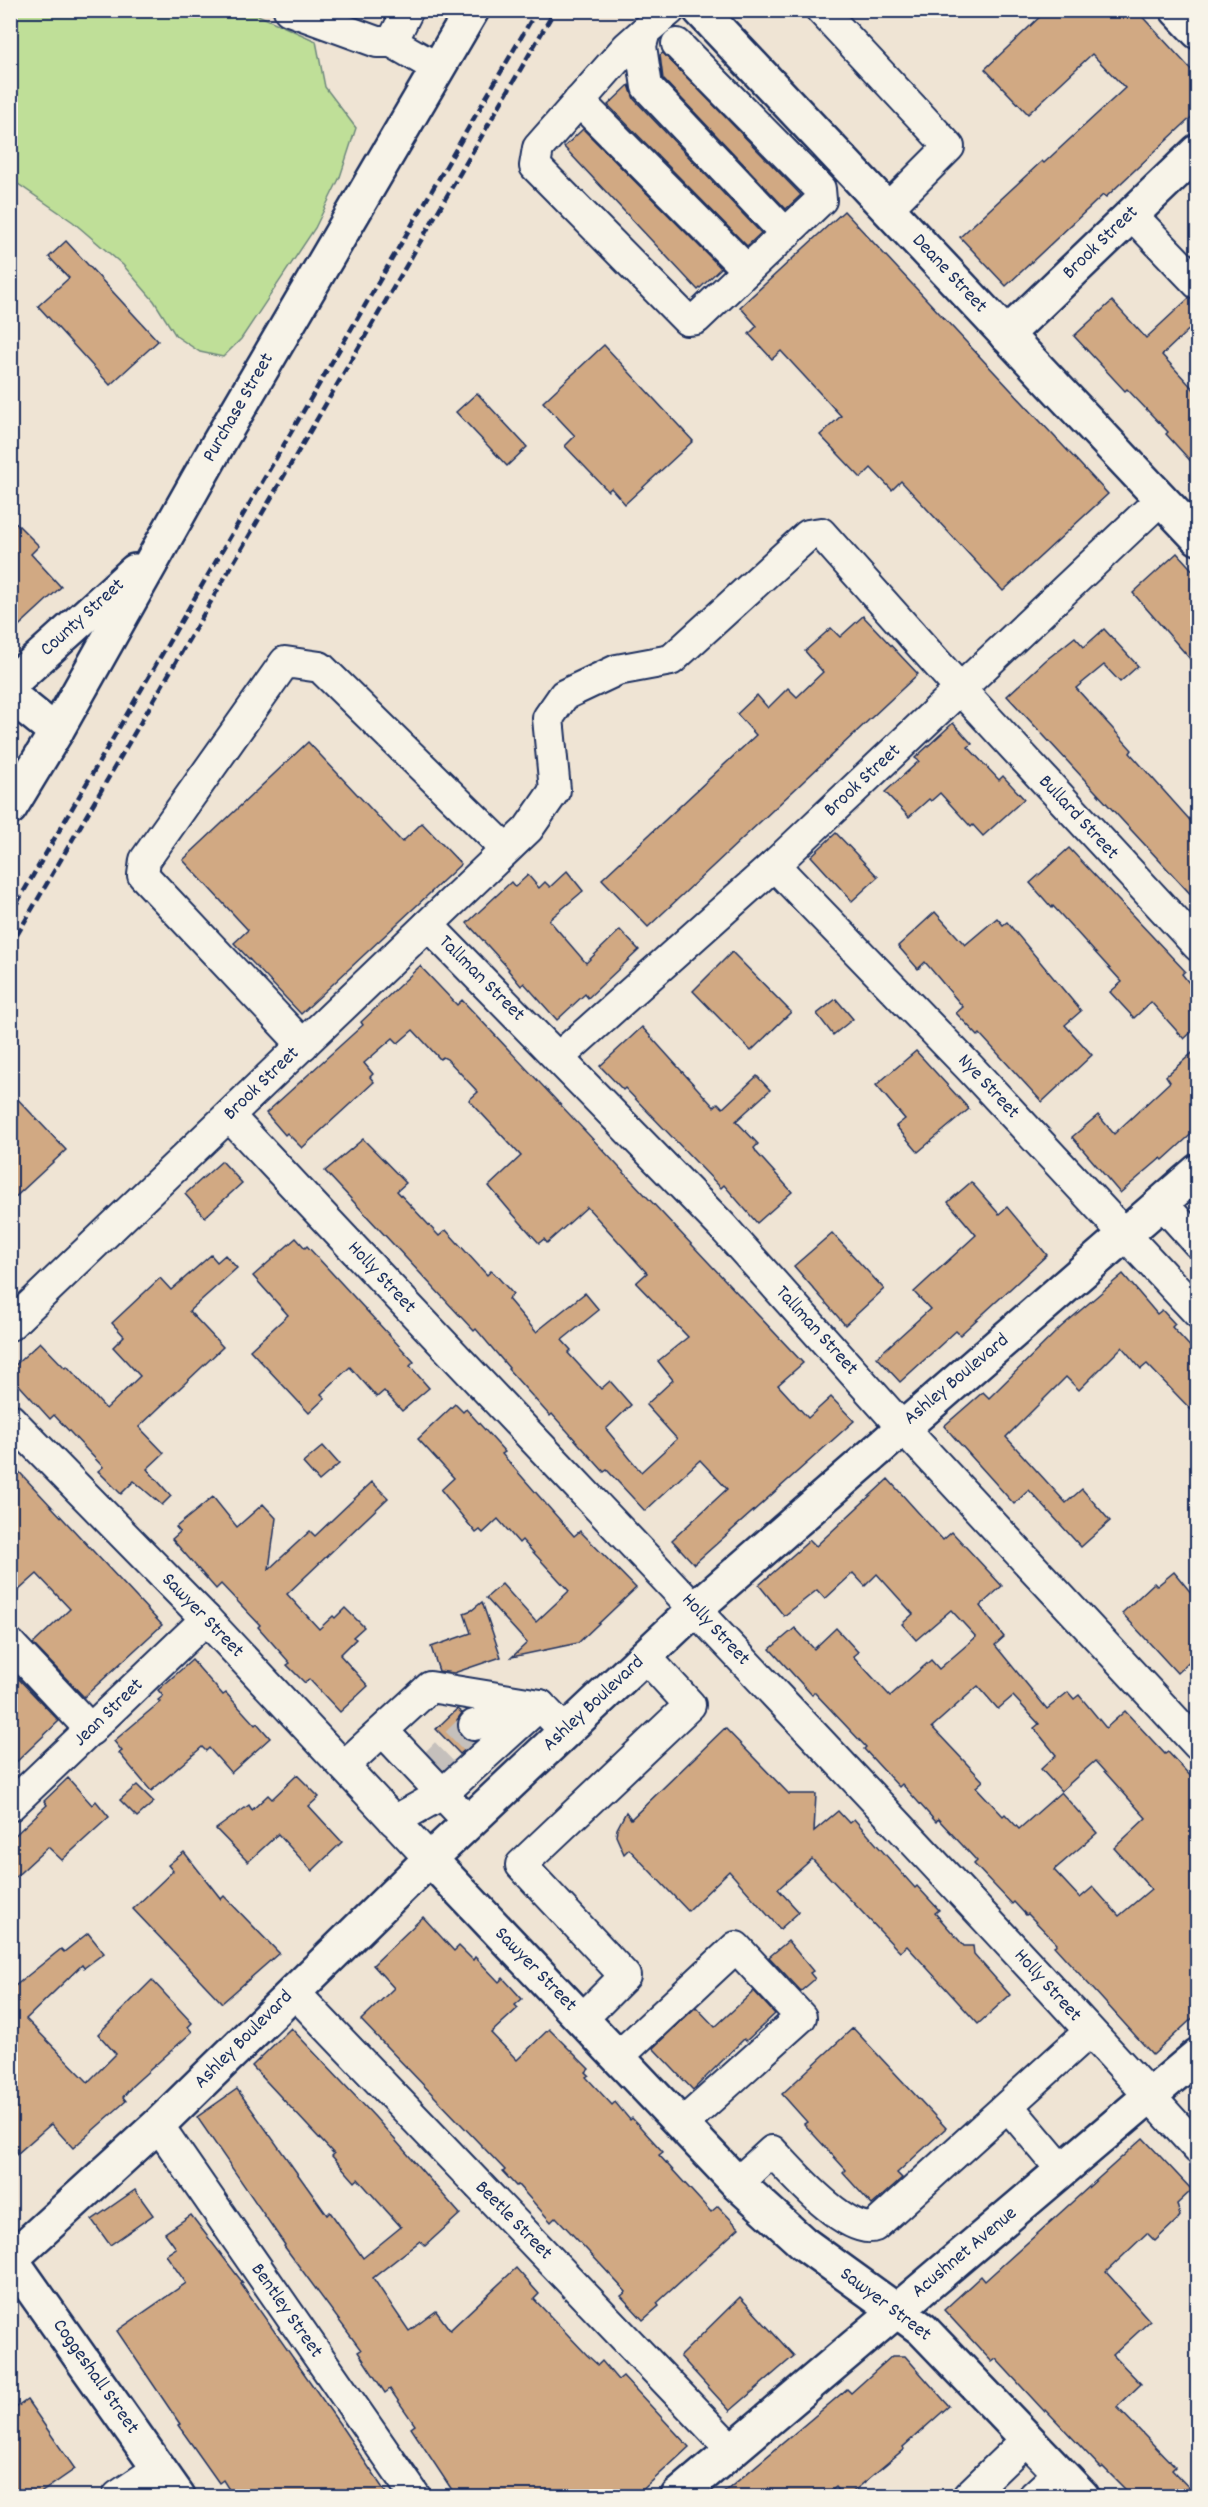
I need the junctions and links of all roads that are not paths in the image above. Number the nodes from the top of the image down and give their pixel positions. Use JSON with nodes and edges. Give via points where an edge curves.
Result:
{"nodes":[{"id":1,"x":289,"y":10,"type":"edge"},
{"id":2,"x":408,"y":10,"type":"edge"},
{"id":3,"x":472,"y":10,"type":"edge"},
{"id":4,"x":670,"y":10,"type":"edge"},
{"id":5,"x":700,"y":10,"type":"edge"},
{"id":6,"x":821,"y":10,"type":"edge"},
{"id":7,"x":1177,"y":10,"type":"edge"},
{"id":8,"x":645,"y":31,"type":"junction"},
{"id":9,"x":1197,"y":32,"type":"edge"},
{"id":10,"x":392,"y":42,"type":"junction"},
{"id":11,"x":677,"y":44,"type":"dead end"},
{"id":12,"x":437,"y":68,"type":"junction"},
{"id":13,"x":579,"y":101,"type":"junction"},
{"id":14,"x":1197,"y":151,"type":"edge"},
{"id":15,"x":887,"y":209,"type":"junction"},
{"id":16,"x":1131,"y":214,"type":"junction"},
{"id":17,"x":786,"y":234,"type":"junction"},
{"id":18,"x":747,"y":270,"type":"junction"},
{"id":19,"x":1197,"y":284,"type":"edge"},
{"id":20,"x":1006,"y":335,"type":"junction"},
{"id":21,"x":1161,"y":499,"type":"junction"},
{"id":22,"x":1197,"y":538,"type":"edge"},
{"id":23,"x":156,"y":552,"type":"junction"},
{"id":24,"x":10,"y":684,"type":"edge"},
{"id":25,"x":960,"y":689,"type":"junction"},
{"id":26,"x":10,"y":695,"type":"edge"},
{"id":27,"x":56,"y":732,"type":"junction"},
{"id":28,"x":10,"y":808,"type":"edge"},
{"id":29,"x":510,"y":845,"type":"junction"},
{"id":30,"x":774,"y":865,"type":"junction"},
{"id":31,"x":428,"y":925,"type":"junction"},
{"id":32,"x":1197,"y":946,"type":"edge"},
{"id":33,"x":303,"y":1045,"type":"junction"},
{"id":34,"x":559,"y":1058,"type":"junction"},
{"id":35,"x":229,"y":1116,"type":"junction"},
{"id":36,"x":1197,"y":1171,"type":"edge"},
{"id":37,"x":1161,"y":1202,"type":"junction"},
{"id":38,"x":1124,"y":1235,"type":"junction"},
{"id":39,"x":1197,"y":1243,"type":"edge"},
{"id":40,"x":1197,"y":1313,"type":"edge"},
{"id":41,"x":10,"y":1325,"type":"edge"},
{"id":42,"x":10,"y":1419,"type":"edge"},
{"id":43,"x":902,"y":1427,"type":"junction"},
{"id":44,"x":696,"y":1609,"type":"junction"},
{"id":45,"x":207,"y":1619,"type":"junction"},
{"id":46,"x":10,"y":1644,"type":"edge"},
{"id":47,"x":645,"y":1656,"type":"junction"},
{"id":48,"x":540,"y":1705,"type":"junction"},
{"id":49,"x":474,"y":1725,"type":"tunnel mouth"},
{"id":50,"x":91,"y":1730,"type":"junction"},
{"id":51,"x":382,"y":1731,"type":"junction"},
{"id":52,"x":566,"y":1731,"type":"junction"},
{"id":53,"x":1197,"y":1745,"type":"edge"},
{"id":54,"x":344,"y":1766,"type":"junction"},
{"id":55,"x":442,"y":1794,"type":"junction"},
{"id":56,"x":10,"y":1806,"type":"edge"},
{"id":57,"x":394,"y":1821,"type":"junction"},
{"id":58,"x":469,"y":1822,"type":"junction"},
{"id":59,"x":430,"y":1859,"type":"junction"},
{"id":60,"x":293,"y":1991,"type":"junction"},
{"id":61,"x":582,"y":2019,"type":"junction"},
{"id":62,"x":1089,"y":2032,"type":"junction"},
{"id":63,"x":1197,"y":2055,"type":"edge"},
{"id":64,"x":618,"y":2057,"type":"junction"},
{"id":65,"x":1150,"y":2096,"type":"junction"},
{"id":66,"x":1008,"y":2106,"type":"junction"},
{"id":67,"x":682,"y":2124,"type":"junction"},
{"id":68,"x":158,"y":2125,"type":"junction"},
{"id":69,"x":1197,"y":2149,"type":"edge"},
{"id":70,"x":1062,"y":2170,"type":"junction"},
{"id":71,"x":737,"y":2183,"type":"junction"},
{"id":72,"x":11,"y":2259,"type":"edge"},
{"id":73,"x":897,"y":2310,"type":"junction"},
{"id":74,"x":1027,"y":2439,"type":"junction"},
{"id":75,"x":732,"y":2450,"type":"junction"},
{"id":76,"x":158,"y":2469,"type":"junction"},
{"id":77,"x":1059,"y":2473,"type":"junction"},
{"id":78,"x":118,"y":2496,"type":"edge"},
{"id":79,"x":178,"y":2496,"type":"edge"},
{"id":80,"x":415,"y":2496,"type":"edge"},
{"id":81,"x":678,"y":2496,"type":"edge"},
{"id":82,"x":968,"y":2496,"type":"edge"},
{"id":83,"x":1034,"y":2496,"type":"edge"},
{"id":84,"x":1082,"y":2496,"type":"edge"}],
"edges":[{"from":1,"to":10,"type":"street","via":[[377,42]]},
{"from":2,"to":10,"type":"street"},
{"from":3,"to":12,"type":"main road","name":"Purchase Street"},
{"from":4,"to":8,"type":"street"},
{"from":5,"to":15,"type":"main road","name":"Deane Street"},
{"from":6,"to":15,"type":"street","via":[[949,147]]},
{"from":7,"to":9,"type":"main road"},
{"from":8,"to":13,"type":"street"},
{"from":8,"to":17,"type":"street","via":[[641,46],[648,87]]},
{"from":10,"to":12,"type":"street"},
{"from":11,"to":17,"type":"street","via":[[820,189],[821,200]]},
{"from":12,"to":23,"type":"main road","name":"Purchase Street"},
{"from":13,"to":18,"type":"street"},
{"from":13,"to":18,"type":"street","via":[[538,148],[535,166],[687,321],[696,319]]},
{"from":14,"to":16,"type":"main road","name":"Brook Street"},
{"from":15,"to":20,"type":"main road","name":"Deane Street"},
{"from":16,"to":19,"type":"street"},
{"from":16,"to":20,"type":"main road","name":"Brook Street"},
{"from":17,"to":18,"type":"street"},
{"from":20,"to":21,"type":"main road","name":"Deane Street"},
{"from":21,"to":22,"type":"main road","name":"Deane Street"},
{"from":21,"to":25,"type":"street","name":"Brook Street"},
{"from":23,"to":24,"type":"main road","name":"County Street"},
{"from":23,"to":27,"type":"main road","name":"Purchase Street"},
{"from":25,"to":29,"type":"street","name":"Bullard Street","via":[[820,533],[808,536],[671,660],[617,670],[564,695],[548,718],[555,790],[528,829]]},
{"from":25,"to":30,"type":"street","name":"Brook Street"},
{"from":25,"to":32,"type":"street","name":"Bullard Street"},
{"from":26,"to":27,"type":"main road"},
{"from":27,"to":28,"type":"main road","name":"Purchase Street"},
{"from":29,"to":31,"type":"street","name":"Brook Street"},
{"from":29,"to":33,"type":"street","via":[[320,667],[285,662],[145,860],[143,875]]},
{"from":30,"to":34,"type":"street","name":"Brook Street"},
{"from":30,"to":38,"type":"street","name":"Nye Street"},
{"from":31,"to":33,"type":"street","name":"Brook Street"},
{"from":31,"to":34,"type":"street","name":"Tallman Street"},
{"from":33,"to":35,"type":"street","name":"Brook Street"},
{"from":34,"to":43,"type":"street","name":"Tallman Street","via":[[723,1227]]},
{"from":35,"to":41,"type":"street","name":"Brook Street"},
{"from":35,"to":44,"type":"street","name":"Holly Street"},
{"from":36,"to":37,"type":"main road","name":"Ashley Boulevard"},
{"from":37,"to":38,"type":"main road","name":"Ashley Boulevard"},
{"from":37,"to":39,"type":"street"},
{"from":38,"to":40,"type":"street","name":"Nye Street"},
{"from":38,"to":43,"type":"main road","name":"Ashley Boulevard"},
{"from":42,"to":45,"type":"street","name":"Sawyer Street"},
{"from":43,"to":44,"type":"main road","name":"Ashley Boulevard"},
{"from":43,"to":53,"type":"street","name":"Tallman Street"},
{"from":44,"to":47,"type":"main road","name":"Ashley Boulevard"},
{"from":44,"to":62,"type":"street","name":"Holly Street"},
{"from":45,"to":50,"type":"street","name":"Jean Street"},
{"from":45,"to":54,"type":"street","name":"Sawyer Street"},
{"from":46,"to":50,"type":"street"},
{"from":47,"to":52,"type":"main road","name":"Ashley Boulevard"},
{"from":47,"to":61,"type":"street","via":[[690,1705],[521,1864],[625,1976]]},
{"from":48,"to":49,"type":"street"},
{"from":48,"to":51,"type":"street","via":[[430,1688]]},
{"from":48,"to":52,"type":"street"},
{"from":48,"to":55,"type":"street"},
{"from":50,"to":56,"type":"street","name":"Jean Street"},
{"from":51,"to":54,"type":"street"},
{"from":51,"to":55,"type":"street"},
{"from":52,"to":58,"type":"main road","name":"Ashley Boulevard"},
{"from":54,"to":57,"type":"street","name":"Sawyer Street"},
{"from":55,"to":57,"type":"street"},
{"from":55,"to":58,"type":"street"},
{"from":57,"to":59,"type":"street","name":"Sawyer Street"},
{"from":58,"to":59,"type":"main road","name":"Ashley Boulevard"},
{"from":59,"to":60,"type":"main road","name":"Ashley Boulevard"},
{"from":59,"to":61,"type":"main road","name":"Sawyer Street"},
{"from":60,"to":68,"type":"main road","name":"Ashley Boulevard"},
{"from":60,"to":75,"type":"street","name":"Beetle Street"},
{"from":61,"to":64,"type":"main road","name":"Sawyer Street"},
{"from":62,"to":65,"type":"street","name":"Holly Street"},
{"from":62,"to":66,"type":"street"},
{"from":63,"to":65,"type":"main road","name":"Acushnet Avenue"},
{"from":64,"to":67,"type":"main road","name":"Sawyer Street"},
{"from":64,"to":67,"type":"street","via":[[736,1947],[801,2017]]},
{"from":65,"to":69,"type":"street","name":"Holly Street"},
{"from":65,"to":70,"type":"main road","name":"Acushnet Avenue"},
{"from":66,"to":70,"type":"street"},
{"from":66,"to":71,"type":"street","via":[[870,2228],[858,2226],[823,2202],[772,2151]]},
{"from":67,"to":71,"type":"main road","name":"Sawyer Street"},
{"from":68,"to":72,"type":"main road","name":"Ashley Boulevard"},
{"from":68,"to":80,"type":"street","name":"Bentley Street"},
{"from":70,"to":73,"type":"main road","name":"Acushnet Avenue"},
{"from":71,"to":73,"type":"main road","name":"Sawyer Street","via":[[803,2243]]},
{"from":72,"to":76,"type":"main road","name":"Coggeshall Street"},
{"from":73,"to":74,"type":"main road","name":"Sawyer Street","via":[[922,2329]]},
{"from":73,"to":75,"type":"main road","name":"Acushnet Avenue"},
{"from":74,"to":77,"type":"main road","name":"Sawyer Street"},
{"from":74,"to":82,"type":"street"},
{"from":75,"to":81,"type":"main road","name":"Acushnet Avenue"},
{"from":76,"to":78,"type":"street"},
{"from":76,"to":79,"type":"main road","name":"Coggeshall Street"},
{"from":77,"to":83,"type":"street"},
{"from":77,"to":84,"type":"main road","name":"Sawyer Street"}]}
